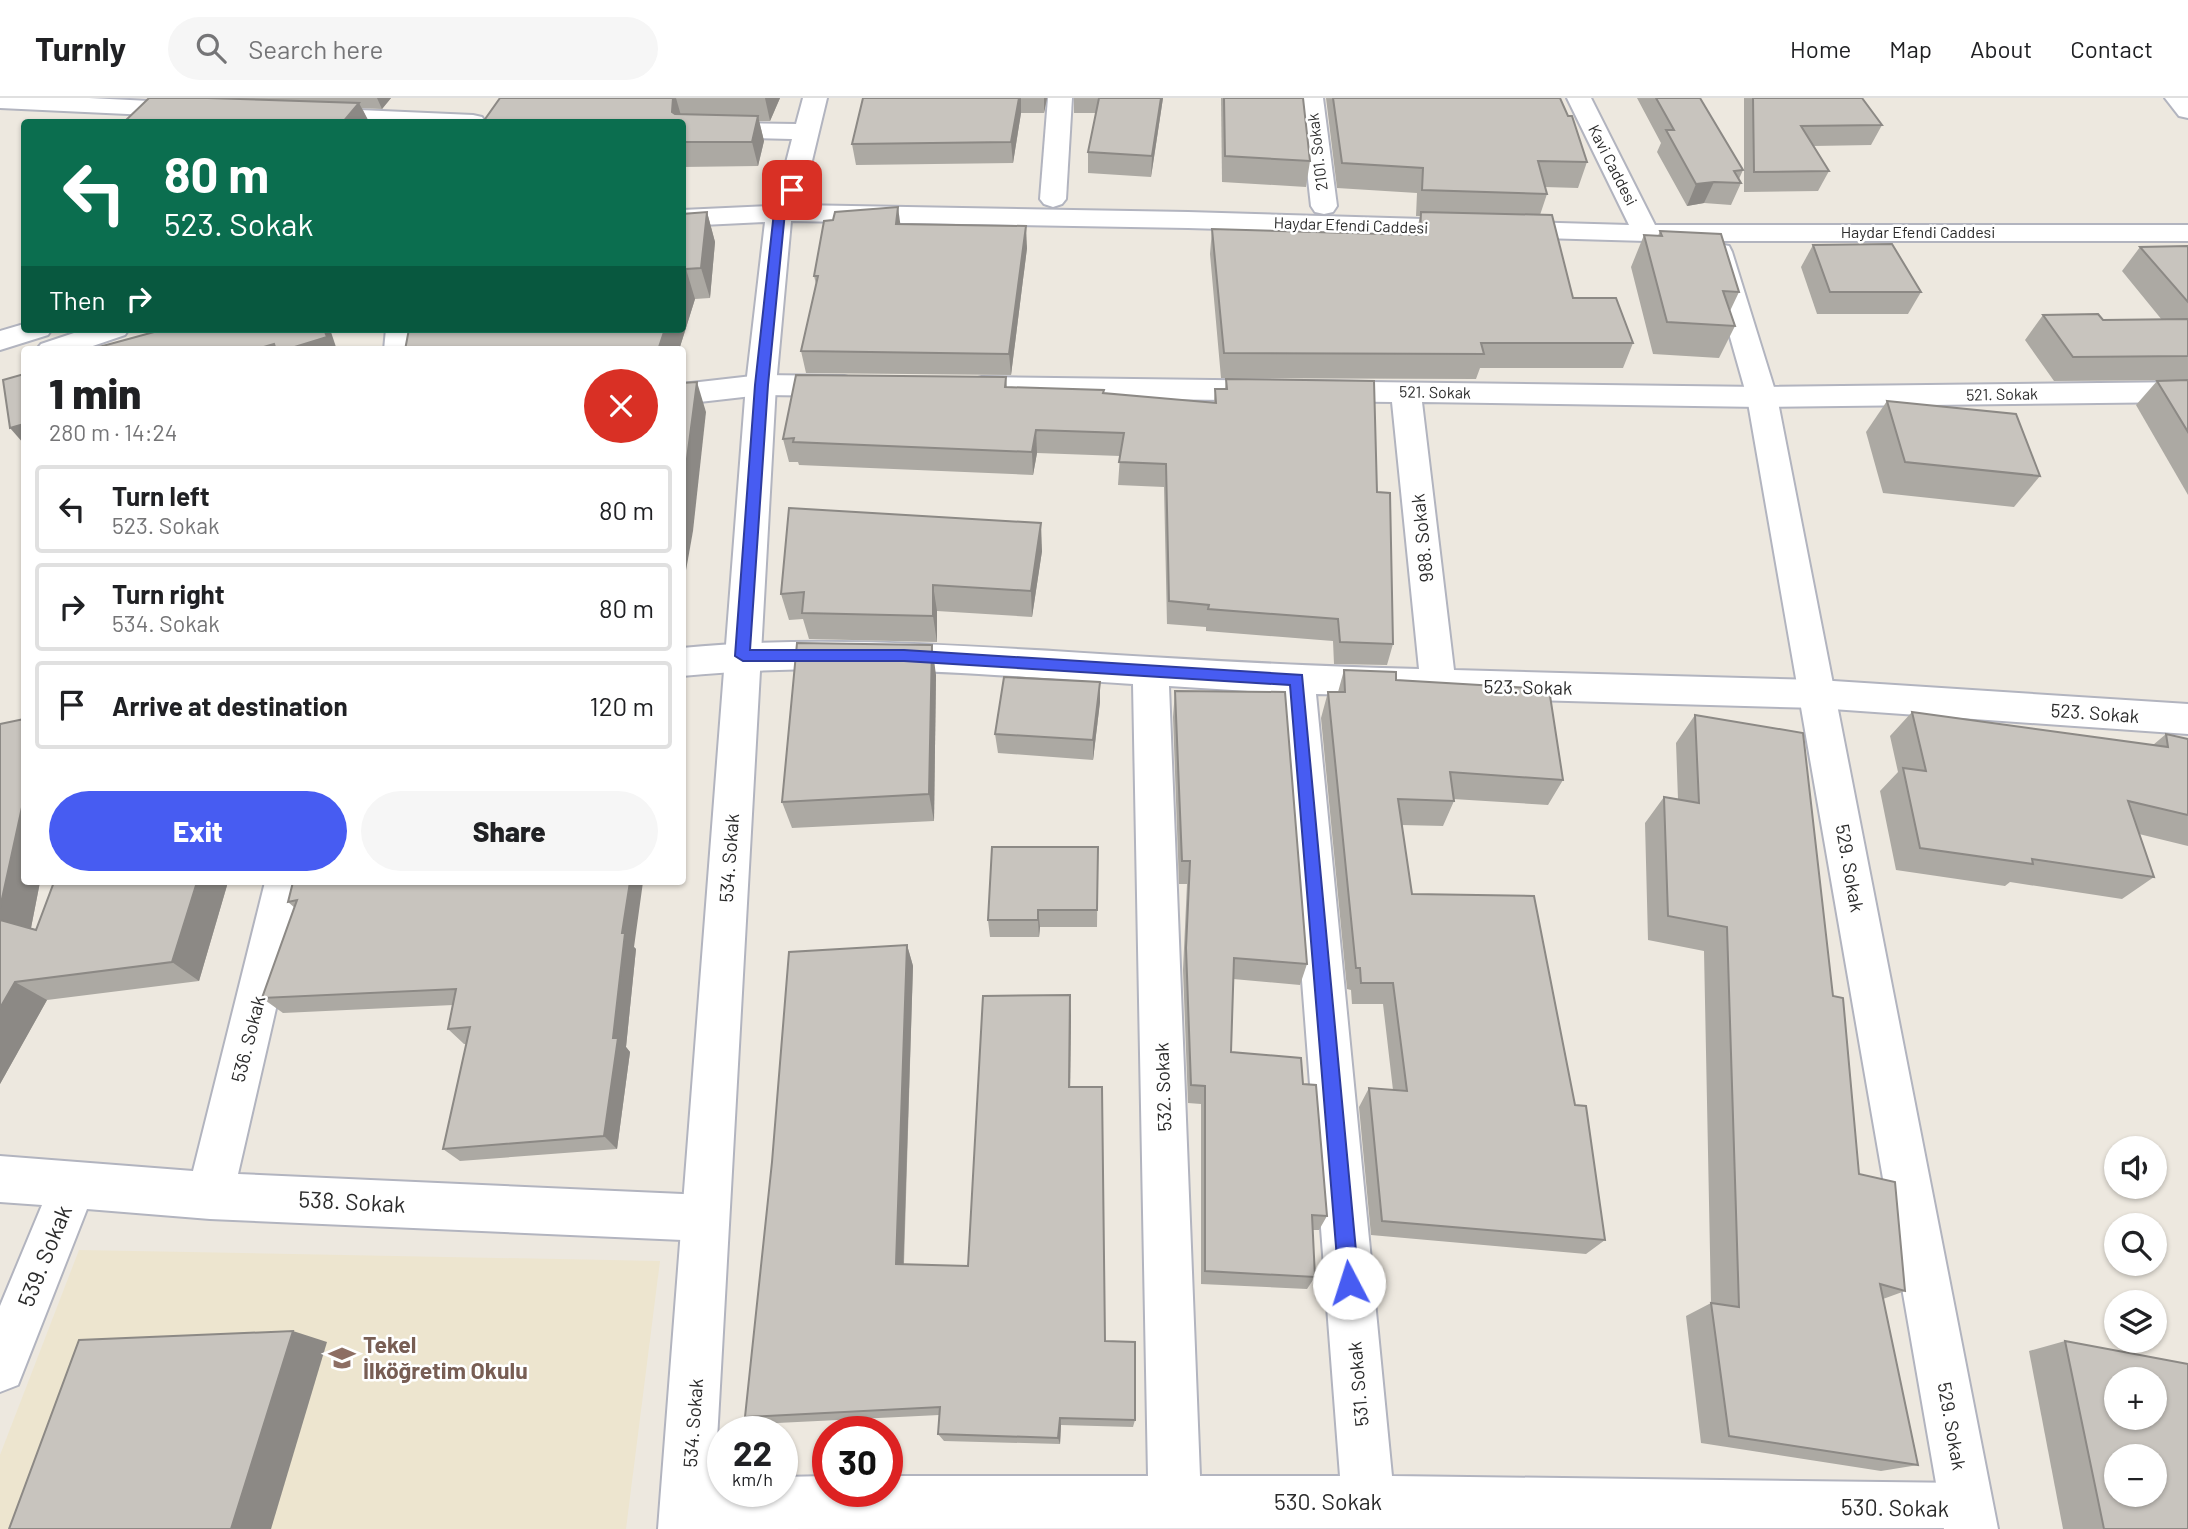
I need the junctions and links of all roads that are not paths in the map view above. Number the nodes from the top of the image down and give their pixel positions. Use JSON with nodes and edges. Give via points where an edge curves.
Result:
{"nodes":[{"id":1,"x":815,"y":98,"type":"edge"},
{"id":2,"x":1060,"y":98,"type":"edge"},
{"id":3,"x":1311,"y":98,"type":"edge"},
{"id":4,"x":1579,"y":98,"type":"edge"},
{"id":5,"x":2177,"y":98,"type":"edge"},
{"id":6,"x":0,"y":101,"type":"edge"},
{"id":7,"x":209,"y":111,"type":"edge"},
{"id":8,"x":2188,"y":111,"type":"edge"},
{"id":9,"x":292,"y":114,"type":"edge"},
{"id":10,"x":452,"y":119,"type":"edge"},
{"id":11,"x":686,"y":129,"type":"edge"},
{"id":12,"x":805,"y":132,"type":"junction"},
{"id":13,"x":686,"y":194,"type":"edge"},
{"id":14,"x":1053,"y":199,"type":"junction"},
{"id":15,"x":786,"y":201,"type":"junction"},
{"id":16,"x":1324,"y":206,"type":"junction"},
{"id":17,"x":2188,"y":212,"type":"edge"},
{"id":18,"x":686,"y":217,"type":"edge"},
{"id":19,"x":1642,"y":223,"type":"junction"},
{"id":20,"x":1708,"y":224,"type":"junction"},
{"id":21,"x":2188,"y":233,"type":"edge"},
{"id":22,"x":25,"y":333,"type":"edge"},
{"id":23,"x":103,"y":333,"type":"edge"},
{"id":24,"x":0,"y":341,"type":"edge"},
{"id":25,"x":63,"y":346,"type":"edge"},
{"id":26,"x":21,"y":360,"type":"edge"},
{"id":27,"x":0,"y":367,"type":"edge"},
{"id":28,"x":761,"y":385,"type":"junction"},
{"id":29,"x":873,"y":386,"type":"edge"},
{"id":30,"x":956,"y":387,"type":"edge"},
{"id":31,"x":1406,"y":391,"type":"junction"},
{"id":32,"x":2188,"y":391,"type":"edge"},
{"id":33,"x":686,"y":394,"type":"edge"},
{"id":34,"x":1762,"y":397,"type":"junction"},
{"id":35,"x":743,"y":656,"type":"junction"},
{"id":36,"x":686,"y":662,"type":"edge"},
{"id":37,"x":1151,"y":671,"type":"junction"},
{"id":38,"x":1297,"y":680,"type":"junction"},
{"id":39,"x":1438,"y":685,"type":"junction"},
{"id":40,"x":1818,"y":694,"type":"junction"},
{"id":41,"x":2188,"y":719,"type":"edge"},
{"id":42,"x":284,"y":885,"type":"edge"},
{"id":43,"x":0,"y":1179,"type":"edge"},
{"id":44,"x":73,"y":1185,"type":"junction"},
{"id":45,"x":210,"y":1196,"type":"junction"},
{"id":46,"x":705,"y":1218,"type":"junction"},
{"id":47,"x":0,"y":1367,"type":"edge"},
{"id":48,"x":1175,"y":1502,"type":"junction"},
{"id":49,"x":1368,"y":1502,"type":"junction"},
{"id":50,"x":686,"y":1516,"type":"edge"},
{"id":51,"x":1969,"y":1519,"type":"edge"}],
"edges":[{"from":1,"to":12,"type":"street","name":"534. Sokak"},
{"from":2,"to":14,"type":"street"},
{"from":3,"to":16,"type":"street","name":"2101. Sokak"},
{"from":4,"to":19,"type":"street","name":"Kavi Caddesi"},
{"from":5,"to":8,"type":"street"},
{"from":6,"to":7,"type":"street"},
{"from":9,"to":10,"type":"street"},
{"from":11,"to":12,"type":"street"},
{"from":12,"to":15,"type":"street","name":"534. Sokak"},
{"from":13,"to":15,"type":"street","name":"Haydar Efendi Caddesi"},
{"from":14,"to":15,"type":"street","name":"Haydar Efendi Caddesi"},
{"from":14,"to":16,"type":"street","name":"Haydar Efendi Caddesi"},
{"from":15,"to":18,"type":"street","name":"Haydar Efendi Caddesi"},
{"from":15,"to":19,"type":"street","name":"Haydar Efendi Caddesi","via":[[1188,220]]},
{"from":15,"to":28,"type":"street","name":"534. Sokak"},
{"from":16,"to":19,"type":"street","name":"Haydar Efendi Caddesi"},
{"from":17,"to":20,"type":"street","name":"Haydar Efendi Caddesi"},
{"from":19,"to":20,"type":"street","name":"Haydar Efendi Caddesi"},
{"from":20,"to":21,"type":"street","name":"Haydar Efendi Caddesi"},
{"from":20,"to":34,"type":"street","name":"529. Sokak","via":[[1723,260]]},
{"from":22,"to":24,"type":"street"},
{"from":23,"to":25,"type":"street"},
{"from":26,"to":27,"type":"street"},
{"from":28,"to":29,"type":"street"},
{"from":28,"to":33,"type":"street"},
{"from":28,"to":35,"type":"street","name":"534. Sokak"},
{"from":30,"to":31,"type":"street","name":"521. Sokak"},
{"from":31,"to":34,"type":"street","name":"521. Sokak"},
{"from":31,"to":39,"type":"street","name":"988. Sokak"},
{"from":32,"to":34,"type":"street","name":"521. Sokak"},
{"from":34,"to":40,"type":"street","name":"529. Sokak"},
{"from":35,"to":36,"type":"street","name":"523. Sokak"},
{"from":35,"to":37,"type":"street","name":"523. Sokak","via":[[904,656]]},
{"from":35,"to":46,"type":"street","name":"534. Sokak"},
{"from":37,"to":38,"type":"street","name":"523. Sokak"},
{"from":37,"to":48,"type":"street","name":"532. Sokak"},
{"from":38,"to":39,"type":"street","name":"523. Sokak"},
{"from":38,"to":49,"type":"street","name":"531. Sokak"},
{"from":39,"to":40,"type":"street","name":"523. Sokak"},
{"from":40,"to":41,"type":"street","name":"523. Sokak"},
{"from":40,"to":51,"type":"street","name":"529. Sokak"},
{"from":42,"to":45,"type":"street","name":"536. Sokak"},
{"from":43,"to":44,"type":"street","name":"538. Sokak"},
{"from":44,"to":45,"type":"street","name":"538. Sokak"},
{"from":44,"to":47,"type":"street","name":"539. Sokak"},
{"from":45,"to":46,"type":"street","name":"538. Sokak"},
{"from":46,"to":50,"type":"street","name":"534. Sokak"},
{"from":48,"to":49,"type":"street","name":"530. Sokak"},
{"from":48,"to":50,"type":"street","name":"530. Sokak"},
{"from":49,"to":51,"type":"street","name":"530. Sokak"}]}
